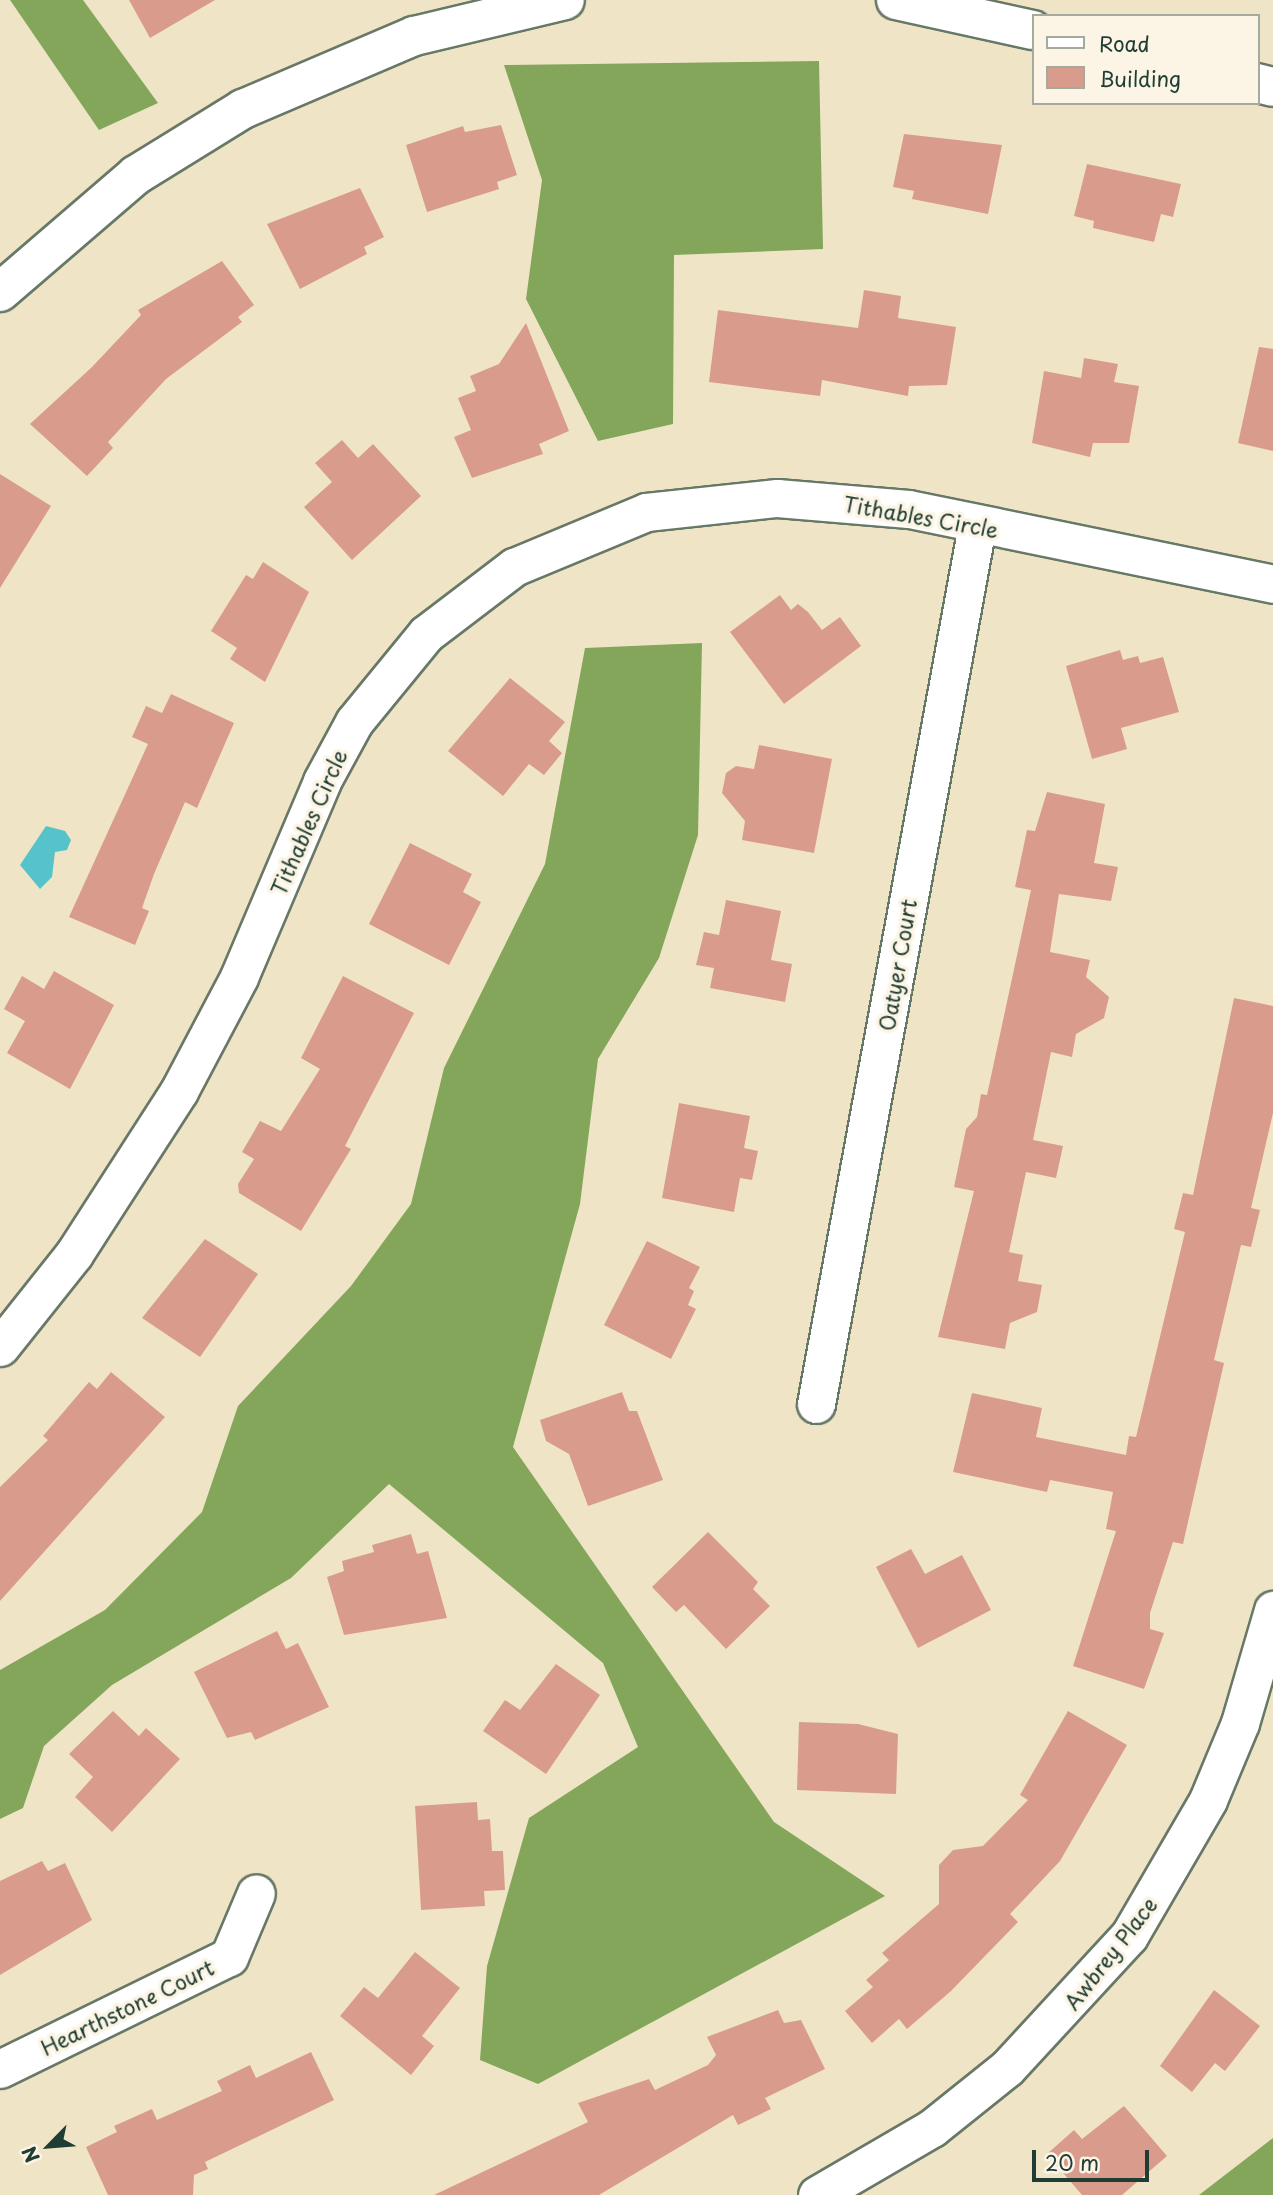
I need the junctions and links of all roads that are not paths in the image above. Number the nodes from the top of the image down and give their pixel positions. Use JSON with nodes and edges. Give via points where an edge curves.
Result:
{"nodes":[{"id":1,"x":565,"y":0,"type":"edge"},
{"id":2,"x":896,"y":0,"type":"edge"},
{"id":3,"x":1032,"y":30,"type":"edge"},
{"id":4,"x":0,"y":292,"type":"edge"},
{"id":5,"x":977,"y":526,"type":"junction"},
{"id":6,"x":1273,"y":584,"type":"edge"},
{"id":7,"x":0,"y":1347,"type":"edge"},
{"id":8,"x":816,"y":1404,"type":"dead end"},
{"id":9,"x":1273,"y":1610,"type":"edge"},
{"id":10,"x":256,"y":1893,"type":"dead end"},
{"id":11,"x":0,"y":2069,"type":"edge"},
{"id":12,"x":817,"y":2195,"type":"edge"}],
"edges":[{"from":1,"to":4,"type":"street","via":[[414,36],[243,109],[136,175]]},
{"from":2,"to":3,"type":"street"},
{"from":5,"to":6,"type":"street","name":"Tithables Circle"},
{"from":5,"to":7,"type":"street","name":"Tithables Circle","via":[[838,500],[693,502],[588,531],[468,598],[402,660],[354,722],[322,781],[239,977],[179,1091],[74,1254]]},
{"from":5,"to":8,"type":"street","name":"Oatyer Court"},
{"from":9,"to":12,"type":"street","name":"Awbrey Place","via":[[1240,1723],[1208,1800],[1129,1936],[1007,2068],[932,2128]]},
{"from":10,"to":11,"type":"street","name":"Hearthstone Court","via":[[229,1956]]}]}
